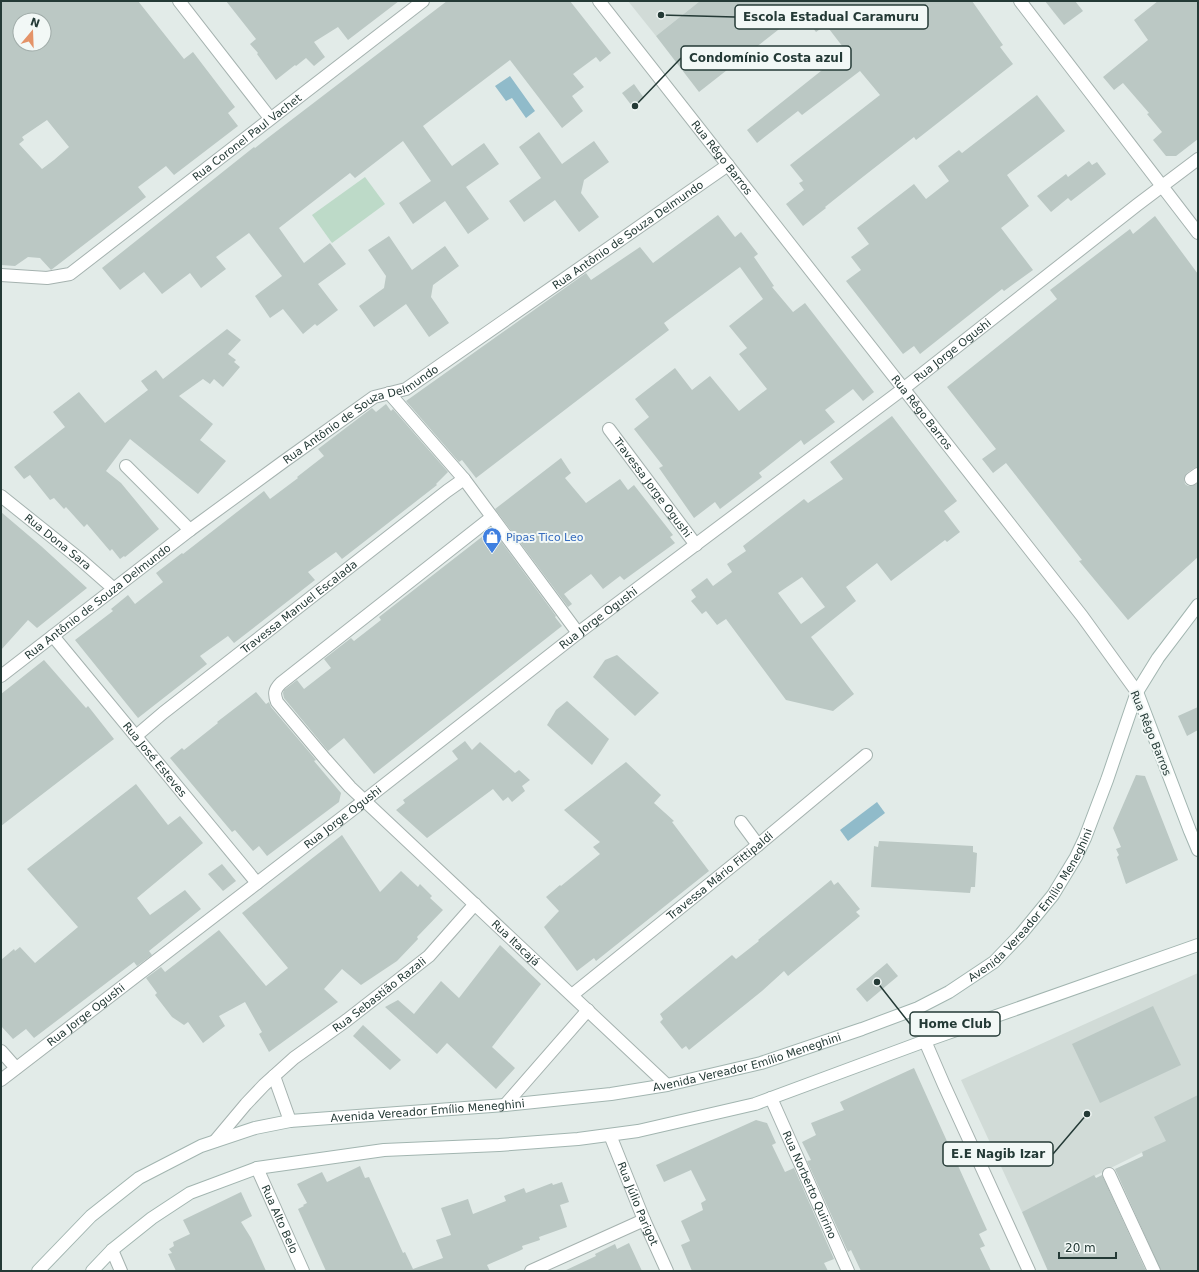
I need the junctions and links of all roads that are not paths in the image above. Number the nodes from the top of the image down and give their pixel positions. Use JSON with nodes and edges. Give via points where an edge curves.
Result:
{"nodes":[{"id":1,"x":423,"y":1,"type":"edge"},
{"id":2,"x":599,"y":1,"type":"edge"},
{"id":3,"x":1020,"y":1,"type":"edge"},
{"id":4,"x":186,"y":3,"type":"edge"},
{"id":5,"x":270,"y":118,"type":"junction"},
{"id":6,"x":1198,"y":159,"type":"edge"},
{"id":7,"x":728,"y":165,"type":"junction"},
{"id":8,"x":1163,"y":186,"type":"junction"},
{"id":9,"x":1198,"y":232,"type":"edge"},
{"id":10,"x":1,"y":275,"type":"edge"},
{"id":11,"x":903,"y":389,"type":"junction"},
{"id":12,"x":389,"y":393,"type":"junction"},
{"id":13,"x":609,"y":429,"type":"dead end"},
{"id":14,"x":126,"y":466,"type":"dead end"},
{"id":15,"x":464,"y":479,"type":"junction"},
{"id":16,"x":1,"y":496,"type":"edge"},
{"id":17,"x":492,"y":516,"type":"junction"},
{"id":18,"x":190,"y":530,"type":"junction"},
{"id":19,"x":696,"y":545,"type":"junction"},
{"id":20,"x":114,"y":589,"type":"junction"},
{"id":21,"x":1198,"y":605,"type":"edge"},
{"id":22,"x":578,"y":633,"type":"junction"},
{"id":23,"x":53,"y":636,"type":"junction"},
{"id":24,"x":1,"y":676,"type":"edge"},
{"id":25,"x":1137,"y":692,"type":"junction"},
{"id":26,"x":136,"y":736,"type":"junction"},
{"id":27,"x":866,"y":755,"type":"dead end"},
{"id":28,"x":365,"y":800,"type":"junction"},
{"id":29,"x":741,"y":822,"type":"dead end"},
{"id":30,"x":758,"y":845,"type":"junction"},
{"id":31,"x":1198,"y":850,"type":"edge"},
{"id":32,"x":257,"y":883,"type":"junction"},
{"id":33,"x":475,"y":904,"type":"junction"},
{"id":34,"x":1198,"y":945,"type":"edge"},
{"id":35,"x":572,"y":995,"type":"junction"},
{"id":36,"x":588,"y":1010,"type":"junction"},
{"id":37,"x":926,"y":1041,"type":"junction"},
{"id":38,"x":1,"y":1051,"type":"edge"},
{"id":39,"x":16,"y":1068,"type":"junction"},
{"id":40,"x":274,"y":1076,"type":"junction"},
{"id":41,"x":1,"y":1080,"type":"edge"},
{"id":42,"x":668,"y":1085,"type":"junction"},
{"id":43,"x":771,"y":1098,"type":"junction"},
{"id":44,"x":505,"y":1106,"type":"junction"},
{"id":45,"x":290,"y":1121,"type":"junction"},
{"id":46,"x":610,"y":1135,"type":"junction"},
{"id":47,"x":215,"y":1141,"type":"junction"},
{"id":48,"x":257,"y":1168,"type":"junction"},
{"id":49,"x":1109,"y":1174,"type":"dead end"},
{"id":50,"x":644,"y":1220,"type":"junction"},
{"id":51,"x":112,"y":1250,"type":"junction"},
{"id":52,"x":38,"y":1271,"type":"edge"},
{"id":53,"x":92,"y":1271,"type":"edge"},
{"id":54,"x":121,"y":1271,"type":"edge"},
{"id":55,"x":303,"y":1271,"type":"edge"},
{"id":56,"x":531,"y":1271,"type":"edge"},
{"id":57,"x":667,"y":1271,"type":"edge"},
{"id":58,"x":848,"y":1271,"type":"edge"},
{"id":59,"x":1029,"y":1271,"type":"edge"},
{"id":60,"x":1154,"y":1271,"type":"edge"}],
"edges":[{"from":1,"to":5,"type":"street","name":"Rua Coronel Paul Vachet"},
{"from":2,"to":7,"type":"street","name":"Rua Rêgo Barros"},
{"from":3,"to":8,"type":"street"},
{"from":4,"to":5,"type":"street"},
{"from":5,"to":10,"type":"street","name":"Rua Coronel Paul Vachet","via":[[70,274],[47,278]]},
{"from":6,"to":8,"type":"street","name":"Rua Jorge Ogushi"},
{"from":7,"to":11,"type":"street","name":"Rua Rêgo Barros"},
{"from":7,"to":12,"type":"street","name":"Rua Antônio de Souza Delmundo","via":[[406,389]]},
{"from":8,"to":9,"type":"street"},
{"from":8,"to":11,"type":"street","name":"Rua Jorge Ogushi"},
{"from":11,"to":19,"type":"street","name":"Rua Jorge Ogushi"},
{"from":11,"to":25,"type":"street","name":"Rua Rêgo Barros","via":[[1082,616]]},
{"from":12,"to":15,"type":"street"},
{"from":12,"to":18,"type":"street","name":"Rua Antônio de Souza Delmundo","via":[[374,397]]},
{"from":13,"to":19,"type":"street","name":"Travessa Jorge Ogushi"},
{"from":14,"to":18,"type":"street"},
{"from":15,"to":17,"type":"street"},
{"from":15,"to":26,"type":"street","name":"Travessa Manuel Escalada"},
{"from":16,"to":20,"type":"street","name":"Rua Dona Sara"},
{"from":17,"to":22,"type":"street"},
{"from":17,"to":28,"type":"street","name":"Rua Itacajá","via":[[276,688],[274,694],[277,702],[350,787]]},
{"from":18,"to":20,"type":"street","name":"Rua Antônio de Souza Delmundo"},
{"from":19,"to":22,"type":"street","name":"Rua Jorge Ogushi"},
{"from":20,"to":23,"type":"street","name":"Rua Antônio de Souza Delmundo"},
{"from":21,"to":25,"type":"street","name":"Avenida Vereador Emílio Meneghini","via":[[1158,658]]},
{"from":22,"to":28,"type":"street","name":"Rua Jorge Ogushi"},
{"from":23,"to":24,"type":"street","name":"Rua Antônio de Souza Delmundo"},
{"from":23,"to":26,"type":"street","name":"Rua José Esteves"},
{"from":25,"to":31,"type":"street","name":"Rua Rêgo Barros"},
{"from":25,"to":42,"type":"street","name":"Avenida Vereador Emílio Meneghini","via":[[1086,838],[1076,857],[1053,895],[1022,934],[994,962],[949,992],[862,1029],[761,1063]]},
{"from":26,"to":32,"type":"street","name":"Rua José Esteves"},
{"from":27,"to":30,"type":"street","name":"Travessa Mário Fittipaldi"},
{"from":28,"to":32,"type":"street","name":"Rua Jorge Ogushi"},
{"from":28,"to":33,"type":"street","name":"Rua Itacajá"},
{"from":29,"to":30,"type":"street"},
{"from":30,"to":35,"type":"street","name":"Travessa Mário Fittipaldi"},
{"from":32,"to":39,"type":"street","name":"Rua Jorge Ogushi"},
{"from":33,"to":35,"type":"street","name":"Rua Itacajá"},
{"from":33,"to":40,"type":"street","name":"Rua Sebastião Razali","via":[[429,956]]},
{"from":34,"to":37,"type":"street"},
{"from":35,"to":36,"type":"street","name":"Rua Itacajá"},
{"from":36,"to":42,"type":"street","name":"Rua Itacajá"},
{"from":36,"to":44,"type":"street"},
{"from":37,"to":43,"type":"street"},
{"from":37,"to":59,"type":"street"},
{"from":38,"to":39,"type":"street"},
{"from":39,"to":41,"type":"street","name":"Rua Jorge Ogushi"},
{"from":40,"to":45,"type":"street"},
{"from":40,"to":47,"type":"street","name":"Rua Sebastião Razali"},
{"from":42,"to":44,"type":"street","name":"Avenida Vereador Emílio Meneghini"},
{"from":43,"to":46,"type":"street","via":[[638,1131]]},
{"from":43,"to":58,"type":"street","name":"Rua Norberto Quirino"},
{"from":44,"to":45,"type":"street","name":"Avenida Vereador Emílio Meneghini"},
{"from":45,"to":47,"type":"street","name":"Avenida Vereador Emílio Meneghini","via":[[255,1128]]},
{"from":46,"to":48,"type":"street","via":[[520,1143],[384,1150]]},
{"from":46,"to":50,"type":"street","name":"Rua Júlio Parigot"},
{"from":47,"to":52,"type":"street","name":"Avenida Vereador Emílio Meneghini","via":[[139,1178],[92,1216]]},
{"from":48,"to":51,"type":"street","via":[[190,1193],[152,1218]]},
{"from":48,"to":55,"type":"street","name":"Rua Alto Belo"},
{"from":49,"to":60,"type":"street"},
{"from":50,"to":56,"type":"street"},
{"from":50,"to":57,"type":"street","name":"Rua Júlio Parigot"},
{"from":51,"to":53,"type":"street"},
{"from":51,"to":54,"type":"street"}]}
